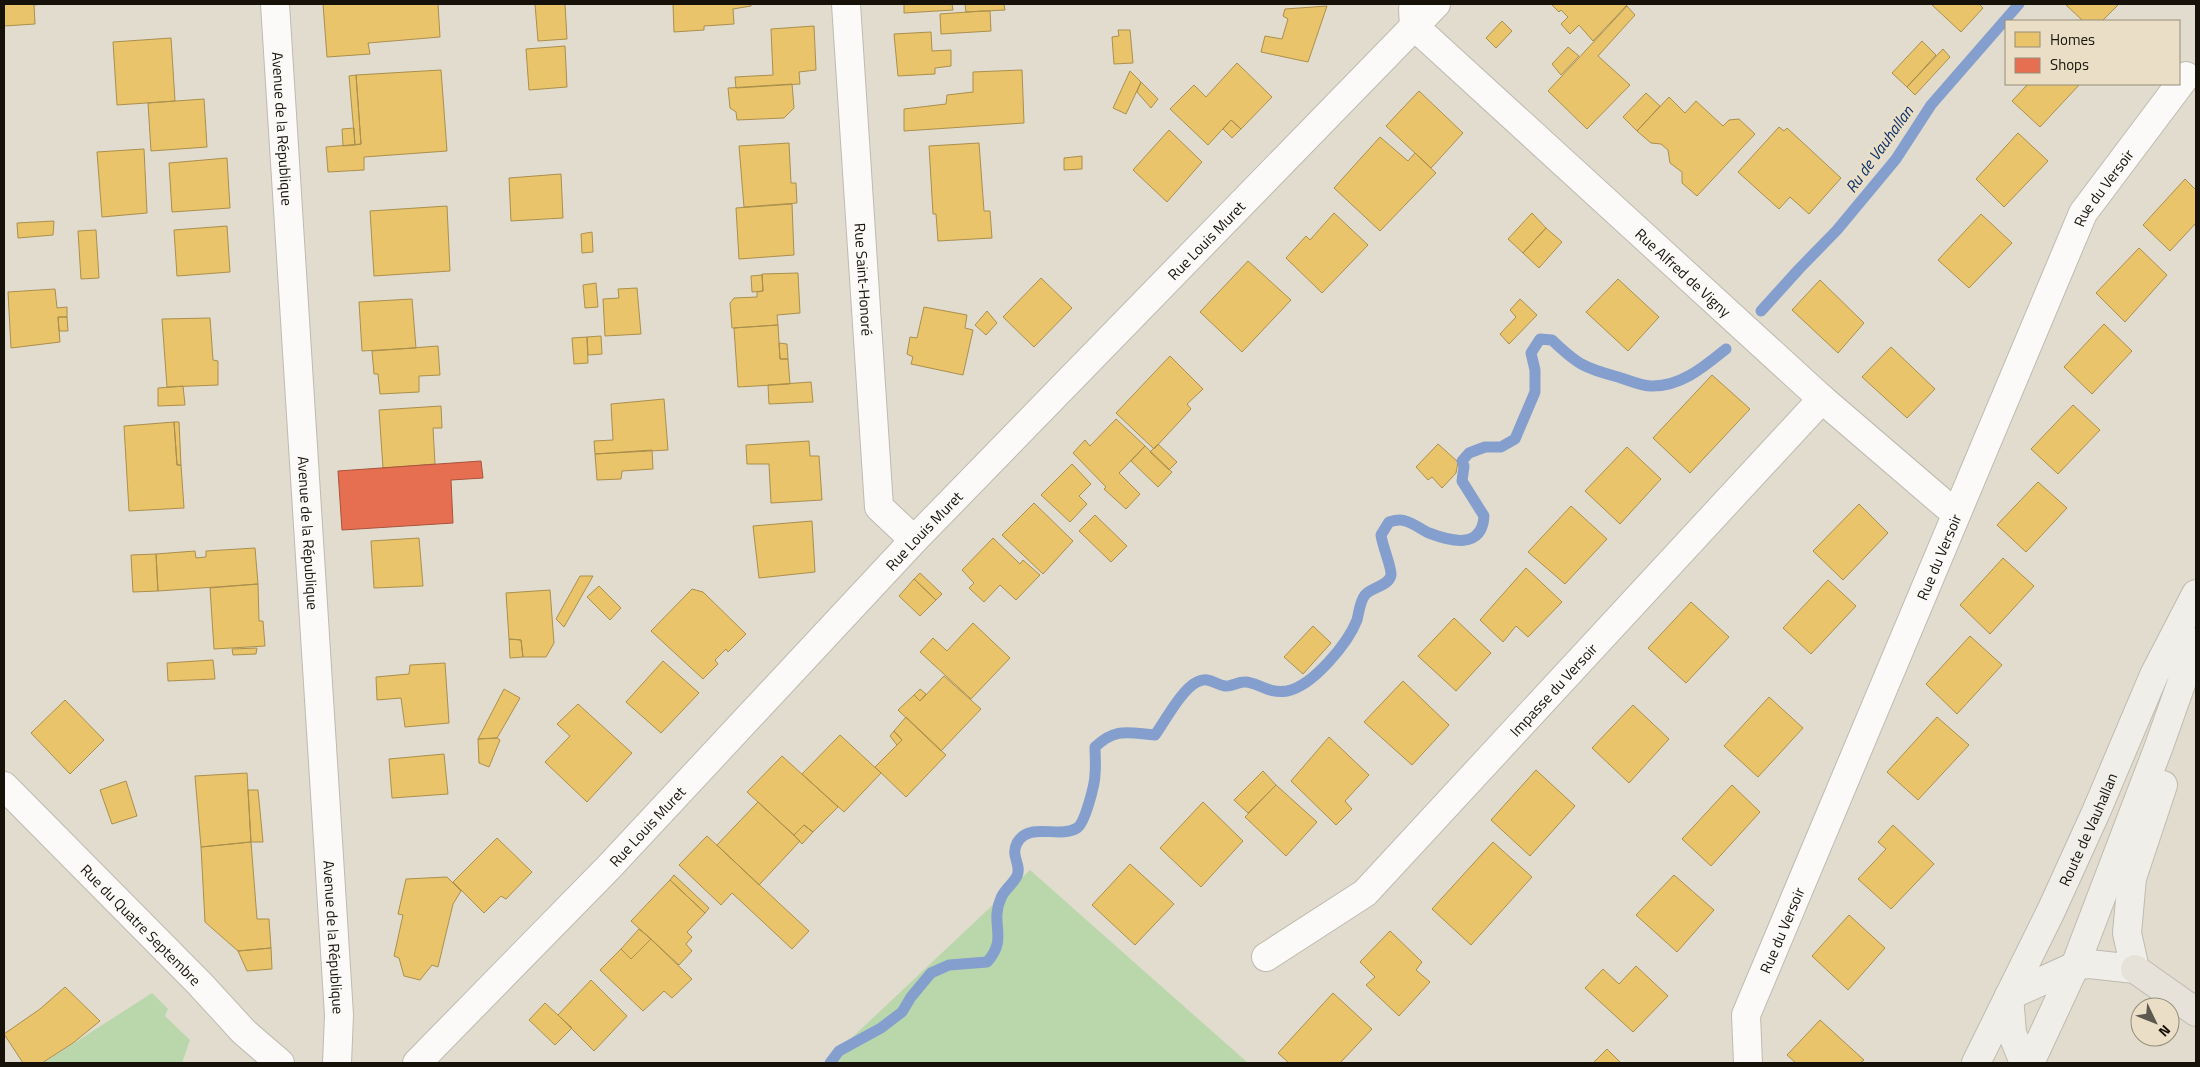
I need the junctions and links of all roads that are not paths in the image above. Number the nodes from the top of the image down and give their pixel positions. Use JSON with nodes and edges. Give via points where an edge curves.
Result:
{"nodes":[{"id":1,"x":275,"y":4,"type":"edge"},
{"id":2,"x":846,"y":4,"type":"edge"},
{"id":3,"x":1436,"y":4,"type":"edge"},
{"id":4,"x":1414,"y":15,"type":"edge"},
{"id":5,"x":2186,"y":76,"type":"dead end"},
{"id":6,"x":2180,"y":84,"type":"edge"},
{"id":7,"x":2179,"y":85,"type":"edge"},
{"id":8,"x":1822,"y":399,"type":"junction"},
{"id":9,"x":1956,"y":514,"type":"junction"},
{"id":10,"x":914,"y":540,"type":"junction"},
{"id":11,"x":2196,"y":594,"type":"edge"},
{"id":12,"x":2196,"y":642,"type":"edge"},
{"id":13,"x":2159,"y":746,"type":"junction"},
{"id":14,"x":4,"y":786,"type":"edge"},
{"id":15,"x":1266,"y":957,"type":"dead end"},
{"id":16,"x":2075,"y":966,"type":"junction"},
{"id":17,"x":2135,"y":969,"type":"junction"},
{"id":18,"x":2009,"y":996,"type":"junction"},
{"id":19,"x":2196,"y":1012,"type":"edge"},
{"id":20,"x":280,"y":1063,"type":"edge"},
{"id":21,"x":337,"y":1063,"type":"edge"},
{"id":22,"x":417,"y":1063,"type":"edge"},
{"id":23,"x":1748,"y":1063,"type":"edge"},
{"id":24,"x":1976,"y":1063,"type":"edge"},
{"id":25,"x":2024,"y":1063,"type":"edge"},
{"id":26,"x":2030,"y":1063,"type":"edge"}],
"edges":[{"from":1,"to":21,"type":"street","name":"Avenue de la République","via":[[339,1015]]},
{"from":2,"to":10,"type":"street","name":"Rue Saint-Honoré","via":[[880,507]]},
{"from":3,"to":4,"type":"street","name":"Rue Louis Muret"},
{"from":4,"to":8,"type":"street","name":"Rue Alfred de Vigny"},
{"from":4,"to":10,"type":"street","name":"Rue Louis Muret"},
{"from":5,"to":6,"type":"street","name":"Rue du Versoir"},
{"from":7,"to":9,"type":"street","name":"Rue du Versoir","via":[[2083,213]]},
{"from":8,"to":9,"type":"street","name":"Rue Alfred de Vigny"},
{"from":8,"to":15,"type":"street","name":"Impasse du Versoir","via":[[1365,893]]},
{"from":9,"to":23,"type":"street","name":"Rue du Versoir","via":[[1746,1015]]},
{"from":10,"to":22,"type":"street","name":"Rue Louis Muret","via":[[610,867]]},
{"from":11,"to":18,"type":"main road","name":"Route de Vauhallan","via":[[2154,675],[2096,812]]},
{"from":12,"to":13,"type":"main road"},
{"from":13,"to":16,"type":"main road"},
{"from":13,"to":17,"type":"main road","via":[[2163,787],[2132,878],[2127,934]]},
{"from":14,"to":20,"type":"street","name":"Rue du Quatre Septembre","via":[[244,1032]]},
{"from":16,"to":17,"type":"main road","via":[[2089,964]]},
{"from":16,"to":18,"type":"main road"},
{"from":16,"to":26,"type":"main road"},
{"from":17,"to":19,"type":"main road"},
{"from":18,"to":24,"type":"main road","name":"Route de Vauhallan"},
{"from":18,"to":25,"type":"main road","via":[[2012,1033]]}]}
